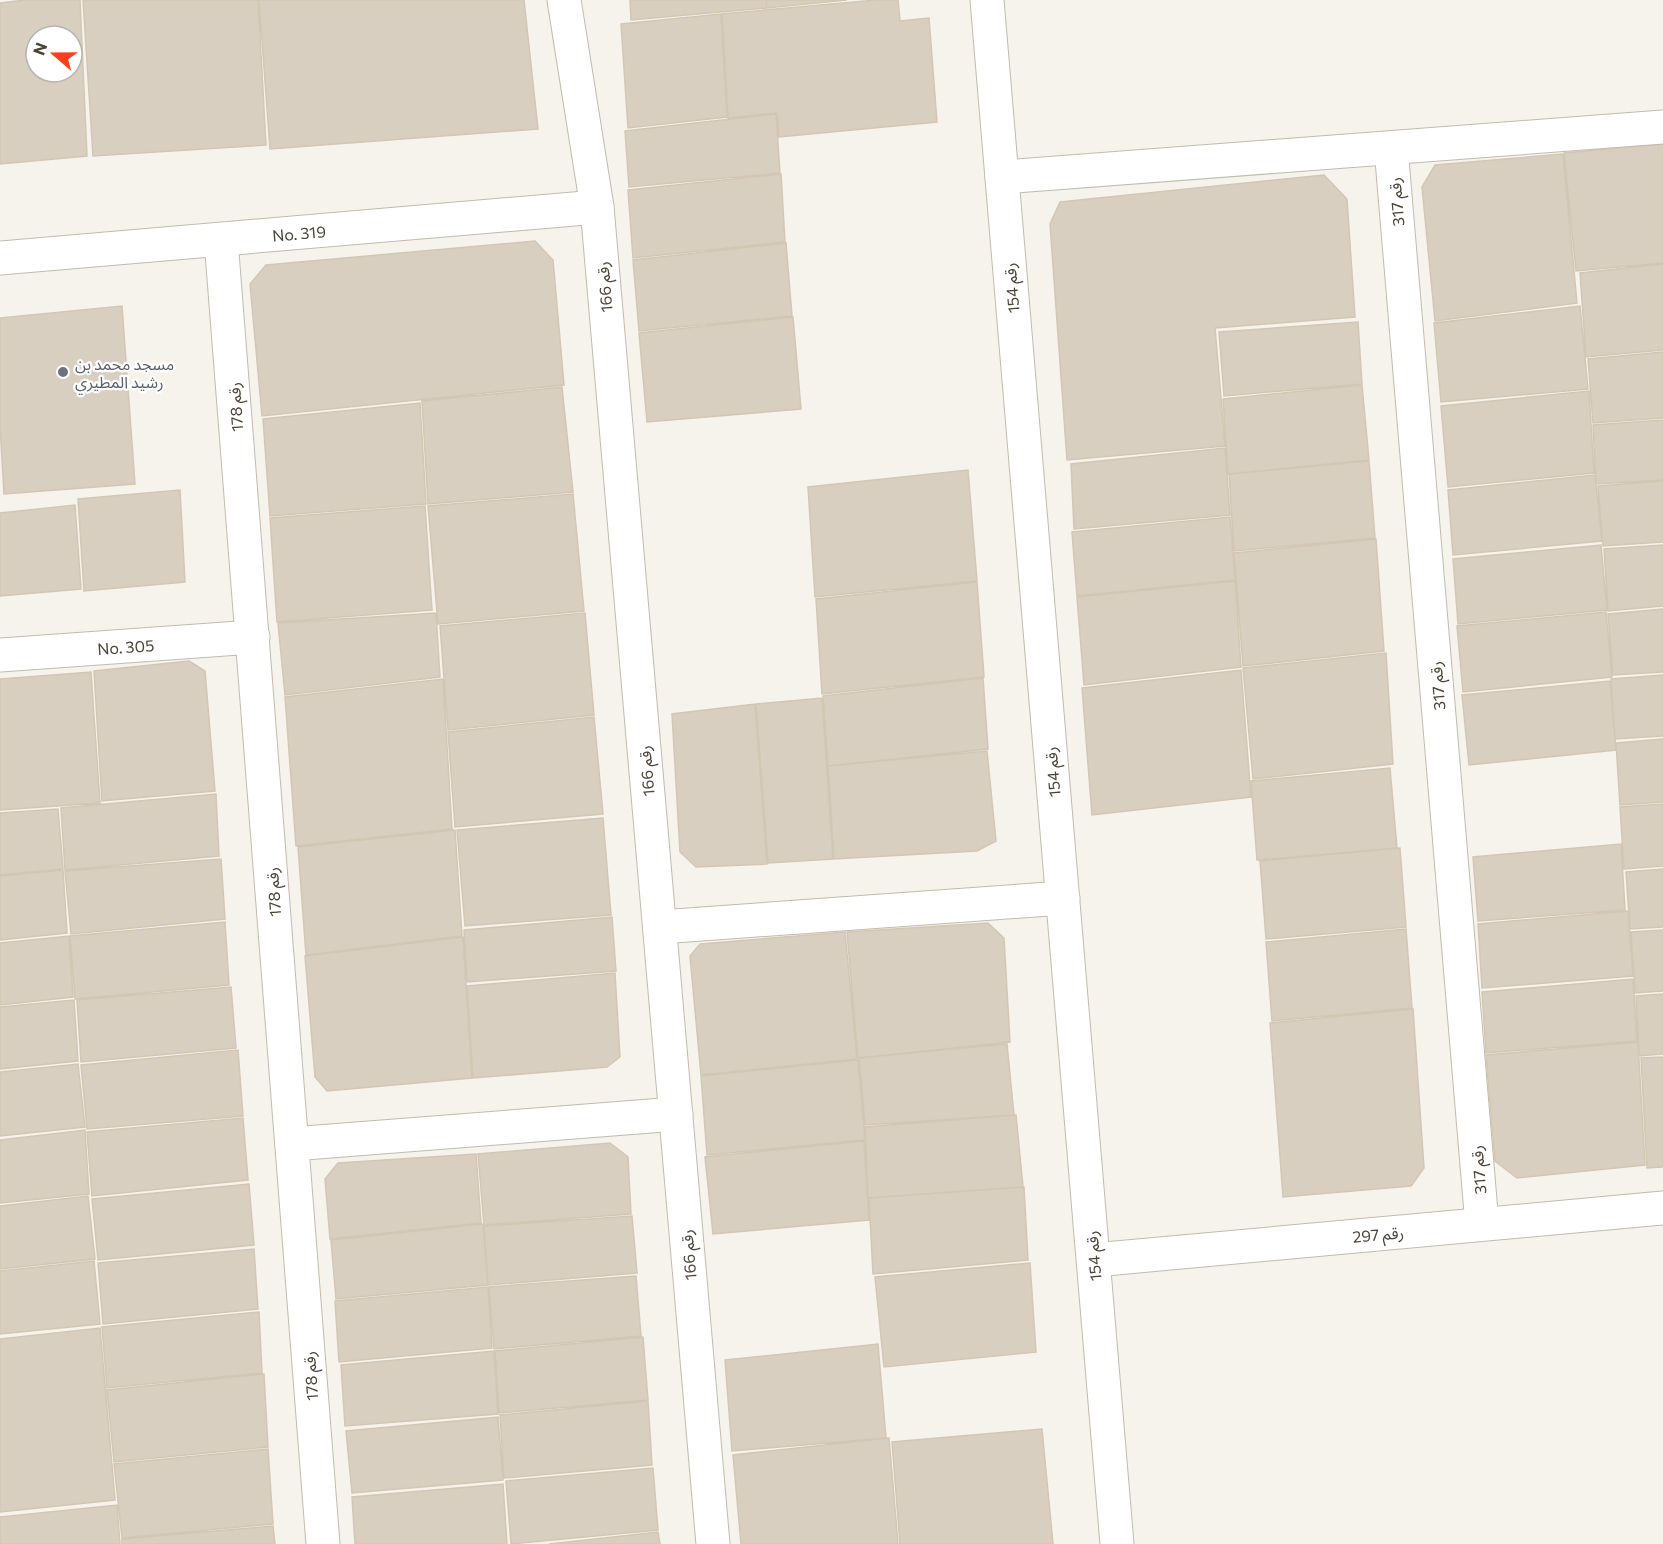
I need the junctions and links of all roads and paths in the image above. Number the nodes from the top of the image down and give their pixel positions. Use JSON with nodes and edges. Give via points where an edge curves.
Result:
{"nodes":[{"id":1,"x":564,"y":0,"type":"edge"},
{"id":2,"x":987,"y":0,"type":"edge"},
{"id":3,"x":1663,"y":127,"type":"edge"},
{"id":4,"x":1391,"y":148,"type":"junction"},
{"id":5,"x":1002,"y":177,"type":"junction"},
{"id":6,"x":597,"y":207,"type":"junction"},
{"id":7,"x":221,"y":240,"type":"junction"},
{"id":8,"x":0,"y":258,"type":"edge"},
{"id":9,"x":253,"y":637,"type":"junction"},
{"id":10,"x":0,"y":656,"type":"edge"},
{"id":11,"x":1063,"y":898,"type":"junction"},
{"id":12,"x":660,"y":927,"type":"junction"},
{"id":13,"x":676,"y":1114,"type":"junction"},
{"id":14,"x":292,"y":1144,"type":"junction"},
{"id":15,"x":1663,"y":1208,"type":"edge"},
{"id":16,"x":1482,"y":1224,"type":"junction"},
{"id":17,"x":1094,"y":1260,"type":"junction"},
{"id":18,"x":323,"y":1544,"type":"edge"},
{"id":19,"x":713,"y":1544,"type":"edge"},
{"id":20,"x":1117,"y":1544,"type":"edge"}],
"edges":[{"from":1,"to":6,"type":"street","name":"رقم 166"},
{"from":2,"to":5,"type":"street","name":"رقم 154"},
{"from":3,"to":4,"type":"street"},
{"from":4,"to":5,"type":"street"},
{"from":4,"to":16,"type":"street","name":"رقم 317"},
{"from":5,"to":11,"type":"street","name":"رقم 154"},
{"from":6,"to":7,"type":"street","name":"No. 319"},
{"from":6,"to":12,"type":"street","name":"رقم 166"},
{"from":7,"to":8,"type":"street","name":"No. 319"},
{"from":7,"to":9,"type":"street","name":"رقم 178"},
{"from":9,"to":10,"type":"street","name":"No. 305"},
{"from":9,"to":14,"type":"street","name":"رقم 178"},
{"from":11,"to":12,"type":"street"},
{"from":11,"to":17,"type":"street","name":"رقم 154"},
{"from":12,"to":13,"type":"street","name":"رقم 166"},
{"from":13,"to":14,"type":"street"},
{"from":13,"to":19,"type":"street","name":"رقم 166"},
{"from":14,"to":18,"type":"street","name":"رقم 178"},
{"from":15,"to":16,"type":"street","name":"رقم 297"},
{"from":16,"to":17,"type":"street","name":"رقم 297"},
{"from":17,"to":20,"type":"street","name":"رقم 154"}]}
